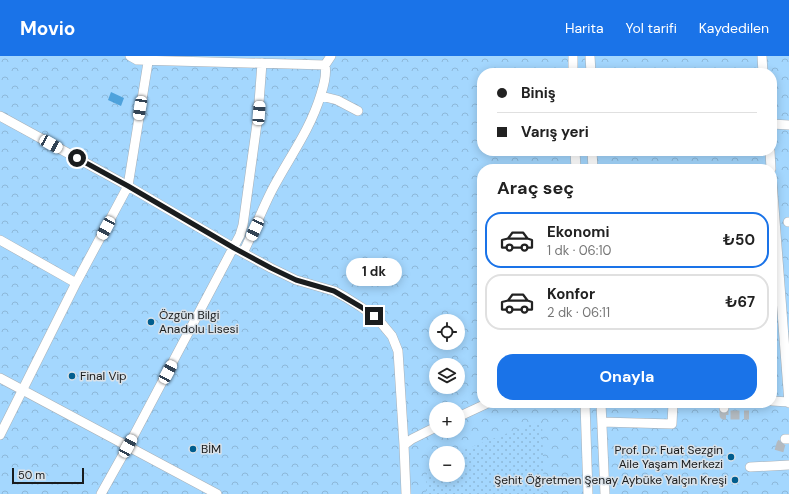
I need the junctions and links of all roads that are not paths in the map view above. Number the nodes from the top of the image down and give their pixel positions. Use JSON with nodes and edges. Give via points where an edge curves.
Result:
{"nodes":[{"id":1,"x":130,"y":56,"type":"edge"},
{"id":2,"x":332,"y":56,"type":"edge"},
{"id":3,"x":573,"y":56,"type":"edge"},
{"id":4,"x":590,"y":56,"type":"edge"},
{"id":5,"x":762,"y":56,"type":"edge"},
{"id":6,"x":148,"y":58,"type":"edge"},
{"id":7,"x":262,"y":63,"type":"junction"},
{"id":8,"x":325,"y":65,"type":"junction"},
{"id":9,"x":573,"y":68,"type":"edge"},
{"id":10,"x":591,"y":68,"type":"edge"},
{"id":11,"x":763,"y":68,"type":"edge"},
{"id":12,"x":321,"y":96,"type":"junction"},
{"id":13,"x":358,"y":111,"type":"dead end"},
{"id":14,"x":0,"y":116,"type":"edge"},
{"id":15,"x":777,"y":124,"type":"edge"},
{"id":16,"x":789,"y":125,"type":"edge"},
{"id":17,"x":128,"y":186,"type":"junction"},
{"id":18,"x":0,"y":240,"type":"edge"},
{"id":19,"x":777,"y":246,"type":"edge"},
{"id":20,"x":234,"y":248,"type":"junction"},
{"id":21,"x":243,"y":253,"type":"junction"},
{"id":22,"x":76,"y":283,"type":"junction"},
{"id":23,"x":0,"y":378,"type":"edge"},
{"id":24,"x":22,"y":390,"type":"junction"},
{"id":25,"x":777,"y":401,"type":"edge"},
{"id":26,"x":789,"y":402,"type":"edge"},
{"id":27,"x":477,"y":408,"type":"edge"},
{"id":28,"x":585,"y":408,"type":"edge"},
{"id":29,"x":601,"y":408,"type":"edge"},
{"id":30,"x":673,"y":408,"type":"edge"},
{"id":31,"x":465,"y":414,"type":"edge"},
{"id":32,"x":602,"y":422,"type":"junction"},
{"id":33,"x":429,"y":431,"type":"edge"},
{"id":34,"x":0,"y":435,"type":"edge"},
{"id":35,"x":404,"y":445,"type":"junction"},
{"id":36,"x":128,"y":446,"type":"junction"},
{"id":37,"x":784,"y":465,"type":"edge"},
{"id":38,"x":750,"y":467,"type":"dead end"},
{"id":39,"x":101,"y":494,"type":"edge"},
{"id":40,"x":217,"y":494,"type":"edge"},
{"id":41,"x":406,"y":494,"type":"edge"},
{"id":42,"x":588,"y":494,"type":"edge"},
{"id":43,"x":605,"y":494,"type":"edge"}],
"edges":[{"from":1,"to":6,"type":"street","via":[[137,60]]},
{"from":2,"to":8,"type":"street"},
{"from":3,"to":9,"type":"street"},
{"from":4,"to":10,"type":"street"},
{"from":5,"to":11,"type":"street"},
{"from":6,"to":7,"type":"street"},
{"from":6,"to":17,"type":"street"},
{"from":7,"to":8,"type":"street"},
{"from":7,"to":20,"type":"street","via":[[258,116],[243,226]]},
{"from":8,"to":12,"type":"street","via":[[326,78]]},
{"from":12,"to":13,"type":"street","via":[[337,100]]},
{"from":12,"to":21,"type":"street","via":[[315,114],[272,192]]},
{"from":14,"to":17,"type":"street"},
{"from":15,"to":16,"type":"street"},
{"from":17,"to":20,"type":"street"},
{"from":17,"to":22,"type":"street"},
{"from":18,"to":22,"type":"street"},
{"from":19,"to":26,"type":"street"},
{"from":20,"to":21,"type":"street"},
{"from":20,"to":36,"type":"street"},
{"from":21,"to":35,"type":"street","via":[[296,280],[334,291],[374,316],[389,332],[398,351]]},
{"from":22,"to":24,"type":"street"},
{"from":23,"to":24,"type":"street"},
{"from":24,"to":34,"type":"street"},
{"from":24,"to":36,"type":"street"},
{"from":25,"to":26,"type":"street"},
{"from":27,"to":31,"type":"street"},
{"from":28,"to":42,"type":"street"},
{"from":29,"to":32,"type":"street"},
{"from":30,"to":32,"type":"street","via":[[672,424]]},
{"from":32,"to":43,"type":"street"},
{"from":33,"to":35,"type":"street"},
{"from":35,"to":41,"type":"street"},
{"from":36,"to":39,"type":"street"},
{"from":36,"to":40,"type":"street"},
{"from":37,"to":38,"type":"street"}]}
